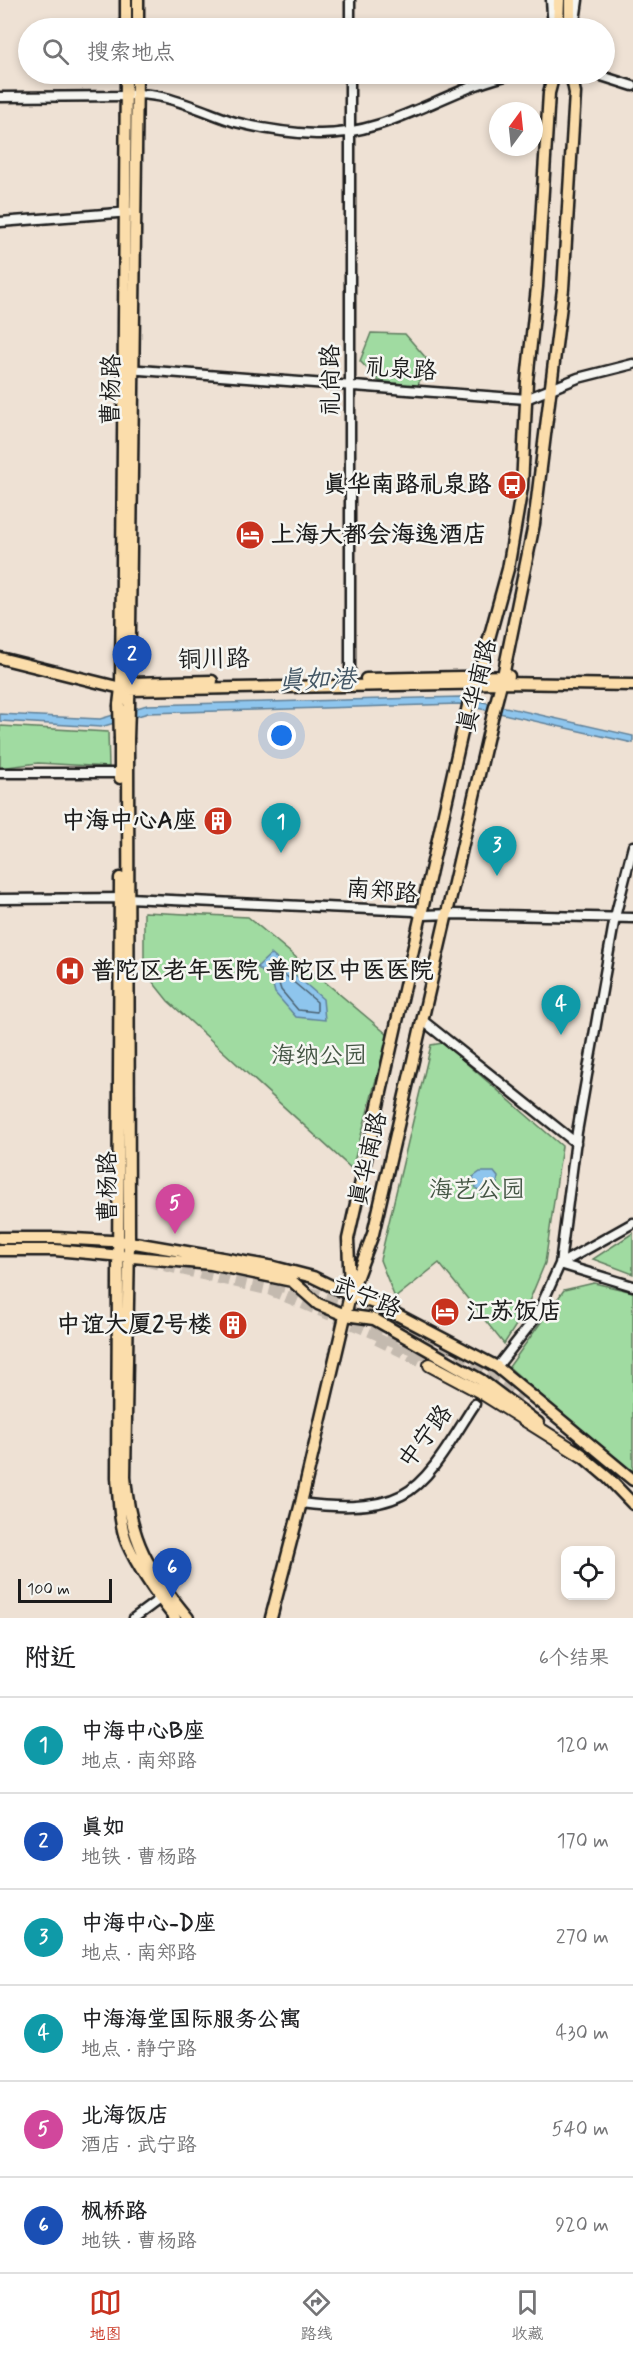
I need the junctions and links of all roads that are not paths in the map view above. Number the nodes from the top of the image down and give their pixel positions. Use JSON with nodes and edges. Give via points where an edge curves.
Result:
{"nodes":[{"id":1,"x":126,"y":0,"type":"edge"},
{"id":2,"x":138,"y":0,"type":"edge"},
{"id":3,"x":350,"y":0,"type":"edge"},
{"id":4,"x":551,"y":0,"type":"edge"},
{"id":5,"x":559,"y":0,"type":"edge"},
{"id":6,"x":570,"y":0,"type":"edge"},
{"id":7,"x":578,"y":0,"type":"edge"},
{"id":8,"x":126,"y":18,"type":"edge"},
{"id":9,"x":138,"y":18,"type":"edge"},
{"id":10,"x":350,"y":18,"type":"edge"},
{"id":11,"x":552,"y":18,"type":"edge"},
{"id":12,"x":558,"y":18,"type":"edge"},
{"id":13,"x":570,"y":18,"type":"edge"},
{"id":14,"x":575,"y":18,"type":"edge"},
{"id":15,"x":615,"y":80,"type":"edge"},
{"id":16,"x":129,"y":84,"type":"edge"},
{"id":17,"x":134,"y":84,"type":"edge"},
{"id":18,"x":350,"y":84,"type":"edge"},
{"id":19,"x":480,"y":84,"type":"edge"},
{"id":20,"x":551,"y":84,"type":"edge"},
{"id":21,"x":573,"y":84,"type":"edge"},
{"id":22,"x":633,"y":86,"type":"edge"},
{"id":23,"x":132,"y":94,"type":"junction"},
{"id":24,"x":0,"y":97,"type":"edge"},
{"id":25,"x":350,"y":132,"type":"junction"},
{"id":26,"x":131,"y":212,"type":"junction"},
{"id":27,"x":0,"y":222,"type":"edge"},
{"id":28,"x":633,"y":364,"type":"edge"},
{"id":29,"x":129,"y":369,"type":"junction"},
{"id":30,"x":350,"y":386,"type":"junction"},
{"id":31,"x":551,"y":388,"type":"junction"},
{"id":32,"x":526,"y":399,"type":"junction"},
{"id":33,"x":0,"y":658,"type":"edge"},
{"id":34,"x":477,"y":680,"type":"junction"},
{"id":35,"x":502,"y":680,"type":"junction"},
{"id":36,"x":633,"y":680,"type":"edge"},
{"id":37,"x":350,"y":682,"type":"junction"},
{"id":38,"x":633,"y":685,"type":"edge"},
{"id":39,"x":127,"y":687,"type":"junction"},
{"id":40,"x":0,"y":773,"type":"edge"},
{"id":41,"x":124,"y":773,"type":"junction"},
{"id":42,"x":633,"y":846,"type":"edge"},
{"id":43,"x":0,"y":898,"type":"edge"},
{"id":44,"x":124,"y":898,"type":"junction"},
{"id":45,"x":447,"y":914,"type":"junction"},
{"id":46,"x":423,"y":915,"type":"junction"},
{"id":47,"x":615,"y":917,"type":"junction"},
{"id":48,"x":633,"y":918,"type":"edge"},
{"id":49,"x":422,"y":1020,"type":"junction"},
{"id":50,"x":576,"y":1143,"type":"junction"},
{"id":51,"x":633,"y":1223,"type":"edge"},
{"id":52,"x":0,"y":1238,"type":"edge"},
{"id":53,"x":124,"y":1242,"type":"junction"},
{"id":54,"x":0,"y":1250,"type":"edge"},
{"id":55,"x":124,"y":1257,"type":"junction"},
{"id":56,"x":560,"y":1264,"type":"junction"},
{"id":57,"x":633,"y":1286,"type":"edge"},
{"id":58,"x":350,"y":1295,"type":"junction"},
{"id":59,"x":345,"y":1315,"type":"junction"},
{"id":60,"x":430,"y":1365,"type":"tunnel mouth"},
{"id":61,"x":497,"y":1367,"type":"junction"},
{"id":62,"x":475,"y":1404,"type":"dead end"},
{"id":63,"x":581,"y":1455,"type":"junction"},
{"id":64,"x":633,"y":1480,"type":"edge"},
{"id":65,"x":301,"y":1503,"type":"junction"},
{"id":66,"x":633,"y":1504,"type":"edge"},
{"id":67,"x":164,"y":1596,"type":"junction"},
{"id":68,"x":134,"y":1618,"type":"edge"},
{"id":69,"x":175,"y":1618,"type":"edge"},
{"id":70,"x":188,"y":1618,"type":"edge"},
{"id":71,"x":271,"y":1618,"type":"edge"}],
"edges":[{"from":1,"to":8,"type":"main road"},
{"from":2,"to":9,"type":"main road"},
{"from":3,"to":10,"type":"street"},
{"from":4,"to":11,"type":"street"},
{"from":5,"to":12,"type":"main road"},
{"from":6,"to":13,"type":"main road"},
{"from":7,"to":14,"type":"street"},
{"from":15,"to":22,"type":"street"},
{"from":16,"to":23,"type":"main road","name":"曹杨路"},
{"from":17,"to":23,"type":"main road","name":"曹杨路"},
{"from":18,"to":25,"type":"street","name":"礼尚路"},
{"from":19,"to":25,"type":"street","via":[[381,125]]},
{"from":20,"to":32,"type":"main road","name":"真华南路"},
{"from":21,"to":31,"type":"main road","name":"真华南路","via":[[568,226]]},
{"from":23,"to":24,"type":"street"},
{"from":23,"to":25,"type":"street","via":[[156,96],[279,131]]},
{"from":23,"to":26,"type":"main road","name":"曹杨路"},
{"from":25,"to":30,"type":"street","name":"礼尚路"},
{"from":26,"to":27,"type":"street"},
{"from":26,"to":29,"type":"main road","name":"曹杨路"},
{"from":28,"to":31,"type":"street","name":"礼泉路"},
{"from":29,"to":30,"type":"street","name":"礼泉路"},
{"from":29,"to":39,"type":"main road","name":"曹杨路"},
{"from":30,"to":32,"type":"street","name":"礼泉路"},
{"from":30,"to":37,"type":"street","name":"礼尚路"},
{"from":31,"to":32,"type":"street","name":"礼泉路"},
{"from":31,"to":35,"type":"main road","name":"真华南路","via":[[534,524]]},
{"from":32,"to":34,"type":"main road","name":"真华南路","via":[[517,523]]},
{"from":33,"to":39,"type":"main road","name":"铜川路"},
{"from":34,"to":35,"type":"main road","name":"铜川路"},
{"from":34,"to":37,"type":"main road","name":"铜川路"},
{"from":34,"to":46,"type":"main road","name":"真华南路","via":[[470,697]]},
{"from":35,"to":36,"type":"main road","name":"铜川路"},
{"from":35,"to":38,"type":"main road","name":"铜川路"},
{"from":35,"to":45,"type":"main road","name":"真华南路"},
{"from":37,"to":39,"type":"main road","name":"铜川路"},
{"from":39,"to":41,"type":"main road","name":"曹杨路","bridge":true},
{"from":40,"to":41,"type":"street"},
{"from":41,"to":44,"type":"main road","name":"曹杨路"},
{"from":42,"to":47,"type":"street"},
{"from":43,"to":44,"type":"street","name":"南郑路"},
{"from":44,"to":46,"type":"street","name":"南郑路","via":[[414,911]]},
{"from":44,"to":53,"type":"main road","name":"曹杨路"},
{"from":45,"to":46,"type":"street","name":"南郑路"},
{"from":45,"to":47,"type":"street","name":"南郑路"},
{"from":45,"to":49,"type":"main road","name":"真华南路"},
{"from":46,"to":58,"type":"main road","name":"真华南路","via":[[348,1239]]},
{"from":47,"to":48,"type":"street","name":"南郑路"},
{"from":47,"to":50,"type":"street"},
{"from":49,"to":50,"type":"street"},
{"from":49,"to":58,"type":"main road","name":"真华南路","via":[[373,1234]]},
{"from":50,"to":56,"type":"street"},
{"from":51,"to":56,"type":"street"},
{"from":52,"to":53,"type":"main road","name":"武宁路"},
{"from":53,"to":55,"type":"main road","name":"曹杨路"},
{"from":53,"to":58,"type":"main road","name":"武宁路","via":[[313,1276]]},
{"from":54,"to":55,"type":"main road","name":"武宁路","via":[[55,1250]]},
{"from":55,"to":59,"type":"main road","name":"武宁路","via":[[211,1264],[292,1281],[318,1304]]},
{"from":55,"to":67,"type":"main road","name":"曹杨路","via":[[117,1478],[120,1509],[127,1541],[141,1571]]},
{"from":56,"to":57,"type":"street"},
{"from":56,"to":61,"type":"street","via":[[536,1317]]},
{"from":58,"to":59,"type":"main road","name":"真华南路"},
{"from":58,"to":61,"type":"main road","name":"武宁路","via":[[377,1304]]},
{"from":59,"to":63,"type":"main road","name":"武宁路","via":[[374,1319],[481,1380]]},
{"from":59,"to":65,"type":"main road","name":"真华南路"},
{"from":60,"to":63,"type":"highway","via":[[479,1390]]},
{"from":61,"to":64,"type":"main road","name":"武宁路"},
{"from":62,"to":65,"type":"street","name":"中宁路","via":[[432,1467],[402,1495],[365,1504]]},
{"from":63,"to":66,"type":"main road","name":"武宁路"},
{"from":65,"to":71,"type":"main road","name":"真华南路"},
{"from":67,"to":68,"type":"street"},
{"from":67,"to":69,"type":"main road","name":"曹杨路"},
{"from":67,"to":70,"type":"main road","name":"曹杨路"}]}
